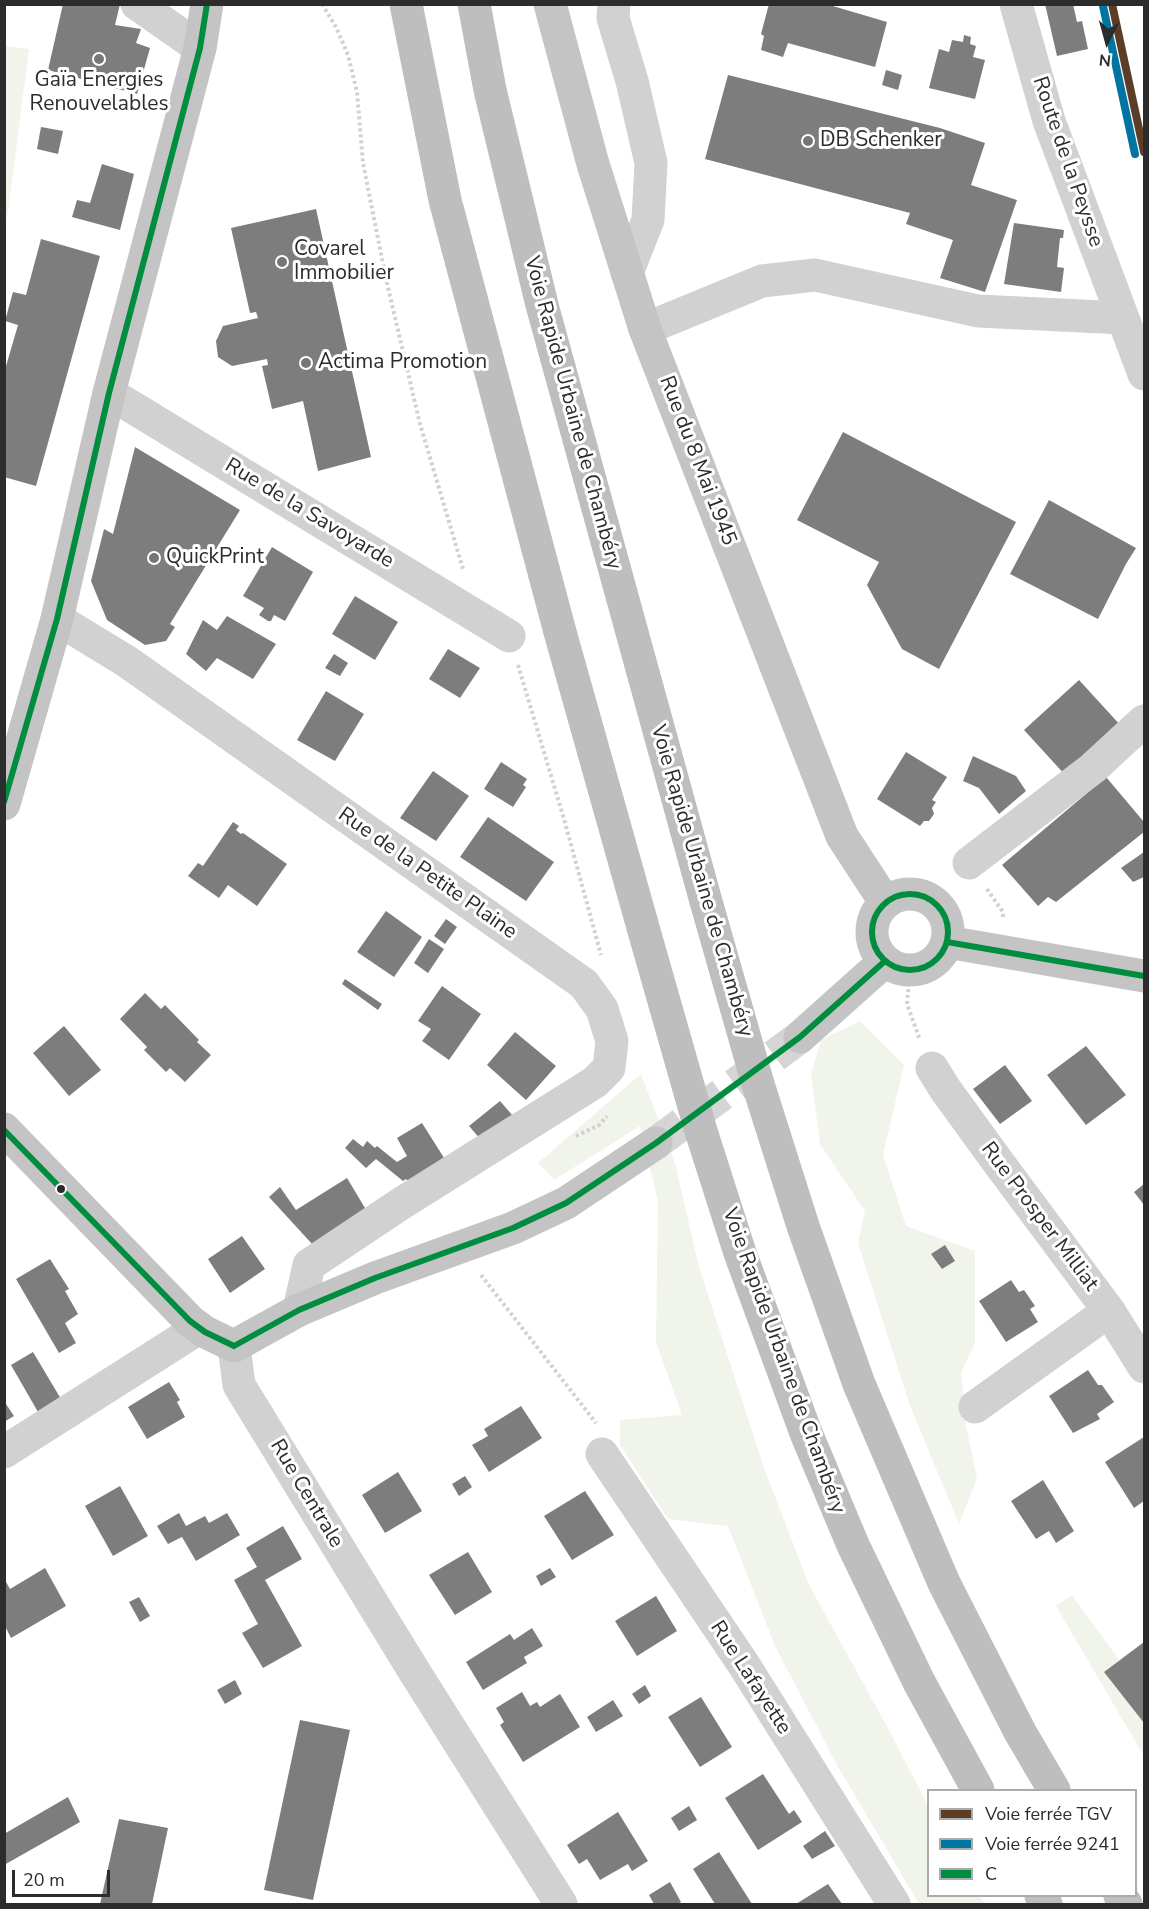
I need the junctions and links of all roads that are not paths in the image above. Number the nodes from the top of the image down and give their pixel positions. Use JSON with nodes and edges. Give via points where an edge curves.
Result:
{"nodes":[{"id":1,"x":137,"y":4,"type":"edge"},
{"id":2,"x":207,"y":4,"type":"edge"},
{"id":3,"x":406,"y":4,"type":"edge"},
{"id":4,"x":474,"y":4,"type":"edge"},
{"id":5,"x":550,"y":4,"type":"edge"},
{"id":6,"x":614,"y":4,"type":"edge"},
{"id":7,"x":1016,"y":4,"type":"edge"},
{"id":8,"x":200,"y":48,"type":"junction"},
{"id":9,"x":627,"y":273,"type":"junction"},
{"id":10,"x":1123,"y":318,"type":"junction"},
{"id":11,"x":645,"y":329,"type":"junction"},
{"id":12,"x":1144,"y":374,"type":"edge"},
{"id":13,"x":109,"y":393,"type":"junction"},
{"id":14,"x":57,"y":620,"type":"junction"},
{"id":15,"x":509,"y":636,"type":"dead end"},
{"id":16,"x":1144,"y":721,"type":"edge"},
{"id":17,"x":4,"y":804,"type":"edge"},
{"id":18,"x":969,"y":863,"type":"road end"},
{"id":19,"x":885,"y":902,"type":"junction"},
{"id":20,"x":947,"y":942,"type":"junction"},
{"id":21,"x":885,"y":961,"type":"junction"},
{"id":22,"x":1144,"y":976,"type":"edge"},
{"id":23,"x":800,"y":1037,"type":"tunnel mouth"},
{"id":24,"x":932,"y":1068,"type":"dead end"},
{"id":25,"x":4,"y":1129,"type":"edge"},
{"id":26,"x":656,"y":1143,"type":"tunnel mouth"},
{"id":27,"x":299,"y":1310,"type":"junction"},
{"id":28,"x":1109,"y":1311,"type":"junction"},
{"id":29,"x":199,"y":1328,"type":"junction"},
{"id":30,"x":234,"y":1346,"type":"junction"},
{"id":31,"x":1144,"y":1368,"type":"edge"},
{"id":32,"x":975,"y":1407,"type":"dead end"},
{"id":33,"x":4,"y":1452,"type":"edge"},
{"id":34,"x":602,"y":1454,"type":"road end"},
{"id":35,"x":977,"y":1789,"type":"edge"},
{"id":36,"x":1053,"y":1789,"type":"edge"},
{"id":37,"x":561,"y":1905,"type":"edge"},
{"id":38,"x":894,"y":1905,"type":"edge"}],
"edges":[{"from":1,"to":8,"type":"street"},
{"from":2,"to":8,"type":"main road"},
{"from":3,"to":35,"type":"highway","name":"Voie Rapide Urbaine de Chambéry","via":[[445,200],[560,632],[736,1242],[852,1545]]},
{"from":4,"to":36,"type":"highway","name":"Voie Rapide Urbaine de Chambéry","via":[[490,90],[545,317],[758,1084],[803,1226],[860,1384],[944,1583]]},
{"from":5,"to":9,"type":"main road","name":"Rue du 8 Mai 1945"},
{"from":6,"to":9,"type":"street","via":[[613,18],[651,164],[648,220]]},
{"from":7,"to":10,"type":"street","name":"Route de la Peysse","via":[[1048,121]]},
{"from":8,"to":13,"type":"main road"},
{"from":9,"to":11,"type":"main road","name":"Rue du 8 Mai 1945"},
{"from":10,"to":11,"type":"street","via":[[978,310],[815,275],[762,281]]},
{"from":10,"to":12,"type":"street","name":"Route de la Peysse"},
{"from":11,"to":19,"type":"main road","name":"Rue du 8 Mai 1945","via":[[842,836]]},
{"from":13,"to":14,"type":"main road"},
{"from":13,"to":15,"type":"street","name":"Rue de la Savoyarde"},
{"from":14,"to":17,"type":"main road"},
{"from":14,"to":27,"type":"street","name":"Rue de la Petite Plaine","via":[[126,661],[584,984],[602,1009],[612,1041],[609,1068],[595,1082],[309,1265]]},
{"from":16,"to":18,"type":"street","via":[[1093,768]]},
{"from":19,"to":20,"type":"main road","via":[[897,895],[924,896],[944,914]]},
{"from":19,"to":21,"type":"main road","via":[[874,917],[871,936]]},
{"from":20,"to":21,"type":"main road","via":[[934,962],[922,968],[901,969]]},
{"from":20,"to":22,"type":"main road"},
{"from":21,"to":23,"type":"main road"},
{"from":24,"to":28,"type":"street","name":"Rue Prosper Milliat"},
{"from":25,"to":29,"type":"main road"},
{"from":26,"to":27,"type":"main road","via":[[566,1203],[513,1228]]},
{"from":27,"to":30,"type":"main road"},
{"from":28,"to":31,"type":"street","name":"Rue Prosper Milliat"},
{"from":28,"to":32,"type":"street"},
{"from":29,"to":30,"type":"main road"},
{"from":29,"to":33,"type":"street"},
{"from":30,"to":37,"type":"street","name":"Rue Centrale","via":[[239,1385]]},
{"from":34,"to":38,"type":"street","name":"Rue Lafayette","via":[[744,1665]]}]}
